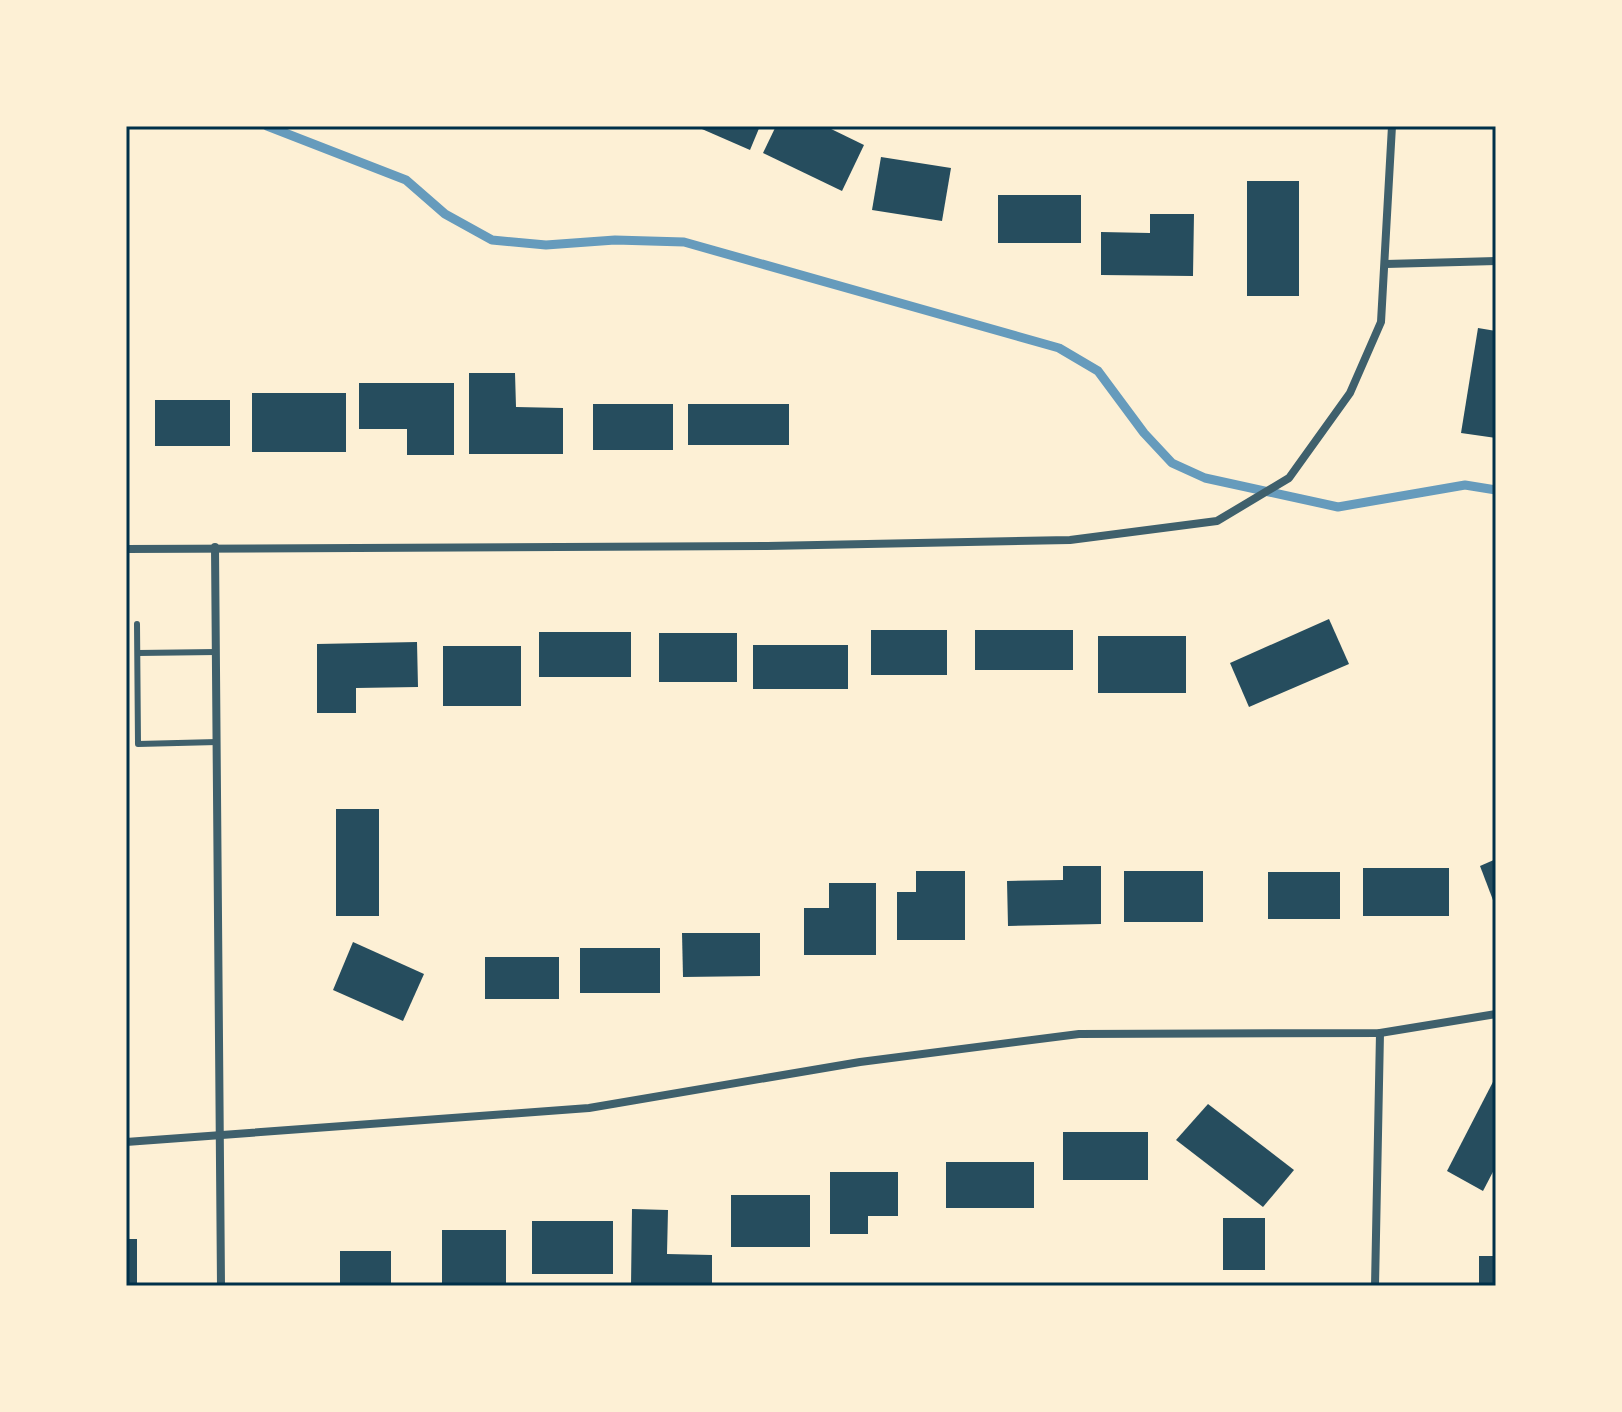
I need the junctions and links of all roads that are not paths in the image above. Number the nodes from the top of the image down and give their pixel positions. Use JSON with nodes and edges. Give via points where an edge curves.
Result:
{"nodes":[{"id":1,"x":1392,"y":126,"type":"edge"},
{"id":2,"x":1496,"y":261,"type":"edge"},
{"id":3,"x":1386,"y":264,"type":"junction"},
{"id":4,"x":215,"y":547,"type":"junction"},
{"id":5,"x":126,"y":549,"type":"edge"},
{"id":6,"x":137,"y":624,"type":"dead end"},
{"id":7,"x":216,"y":652,"type":"junction"},
{"id":8,"x":138,"y":653,"type":"junction"},
{"id":9,"x":217,"y":742,"type":"junction"},
{"id":10,"x":1496,"y":1014,"type":"edge"},
{"id":11,"x":1380,"y":1033,"type":"junction"},
{"id":12,"x":221,"y":1136,"type":"junction"},
{"id":13,"x":126,"y":1142,"type":"edge"},
{"id":14,"x":221,"y":1286,"type":"edge"},
{"id":15,"x":1375,"y":1286,"type":"edge"}],
"edges":[{"from":1,"to":3,"type":"street"},
{"from":2,"to":3,"type":"street"},
{"from":3,"to":4,"type":"street","via":[[1381,322],[1350,393],[1289,478],[1217,521],[1070,540]]},
{"from":4,"to":5,"type":"street"},
{"from":4,"to":7,"type":"street"},
{"from":6,"to":8,"type":"lane"},
{"from":7,"to":8,"type":"lane"},
{"from":7,"to":9,"type":"street"},
{"from":8,"to":9,"type":"lane","via":[[138,744]]},
{"from":9,"to":12,"type":"street"},
{"from":10,"to":11,"type":"street"},
{"from":11,"to":12,"type":"street","via":[[1079,1034],[860,1062],[589,1108]]},
{"from":11,"to":15,"type":"street"},
{"from":12,"to":13,"type":"street"},
{"from":12,"to":14,"type":"street"}]}
